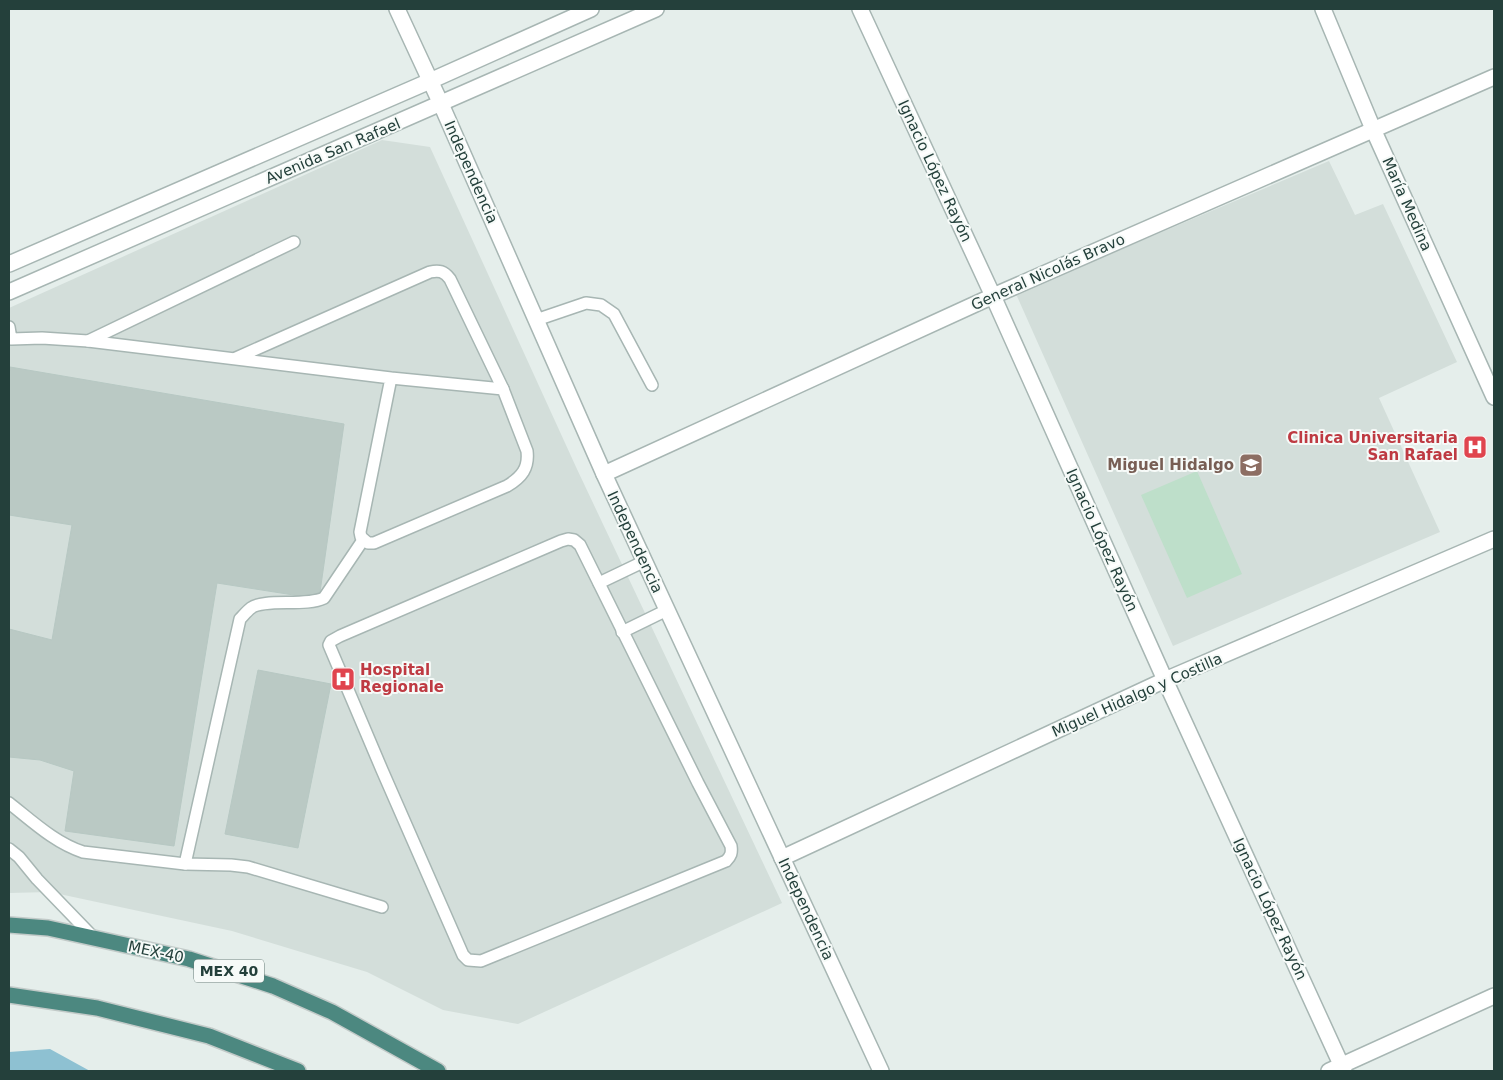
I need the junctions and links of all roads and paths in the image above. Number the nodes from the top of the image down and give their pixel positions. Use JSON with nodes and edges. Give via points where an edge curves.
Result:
{"nodes":[{"id":1,"x":396,"y":9,"type":"edge"},
{"id":2,"x":591,"y":9,"type":"edge"},
{"id":3,"x":656,"y":9,"type":"edge"},
{"id":4,"x":860,"y":9,"type":"edge"},
{"id":5,"x":1323,"y":9,"type":"edge"},
{"id":6,"x":1494,"y":77,"type":"edge"},
{"id":7,"x":430,"y":81,"type":"junction"},
{"id":8,"x":441,"y":104,"type":"junction"},
{"id":9,"x":1373,"y":128,"type":"junction"},
{"id":10,"x":294,"y":242,"type":"dead end"},
{"id":11,"x":9,"y":264,"type":"edge"},
{"id":12,"x":9,"y":292,"type":"edge"},
{"id":13,"x":993,"y":296,"type":"junction"},
{"id":14,"x":536,"y":320,"type":"junction"},
{"id":15,"x":9,"y":327,"type":"edge"},
{"id":16,"x":10,"y":340,"type":"edge"},
{"id":17,"x":88,"y":341,"type":"junction"},
{"id":18,"x":234,"y":359,"type":"junction"},
{"id":19,"x":391,"y":378,"type":"junction"},
{"id":20,"x":652,"y":385,"type":"dead end"},
{"id":21,"x":503,"y":389,"type":"junction"},
{"id":22,"x":1494,"y":397,"type":"edge"},
{"id":23,"x":604,"y":474,"type":"junction"},
{"id":24,"x":1494,"y":539,"type":"edge"},
{"id":25,"x":363,"y":540,"type":"junction"},
{"id":26,"x":645,"y":562,"type":"junction"},
{"id":27,"x":598,"y":583,"type":"junction"},
{"id":28,"x":667,"y":610,"type":"junction"},
{"id":29,"x":622,"y":632,"type":"junction"},
{"id":30,"x":1165,"y":680,"type":"junction"},
{"id":31,"x":9,"y":803,"type":"edge"},
{"id":32,"x":9,"y":849,"type":"edge"},
{"id":33,"x":782,"y":858,"type":"junction"},
{"id":34,"x":185,"y":864,"type":"junction"},
{"id":35,"x":382,"y":907,"type":"dead end"},
{"id":36,"x":9,"y":925,"type":"edge"},
{"id":37,"x":94,"y":938,"type":"junction"},
{"id":38,"x":9,"y":995,"type":"edge"},
{"id":39,"x":1494,"y":996,"type":"edge"},
{"id":40,"x":435,"y":1069,"type":"edge"},
{"id":41,"x":1338,"y":1070,"type":"edge"},
{"id":42,"x":298,"y":1071,"type":"edge"},
{"id":43,"x":881,"y":1071,"type":"edge"}],
"edges":[{"from":1,"to":7,"type":"street","name":"Independencia"},
{"from":2,"to":7,"type":"street","name":"Avenida San Rafael"},
{"from":3,"to":8,"type":"street","name":"Avenida San Rafael"},
{"from":4,"to":13,"type":"street","name":"Ignacio López Rayón"},
{"from":5,"to":9,"type":"street","name":"María Medina"},
{"from":6,"to":9,"type":"street","name":"General Nicolás Bravo"},
{"from":7,"to":8,"type":"street","name":"Independencia"},
{"from":7,"to":11,"type":"street","name":"Avenida San Rafael"},
{"from":8,"to":12,"type":"street","name":"Avenida San Rafael"},
{"from":8,"to":14,"type":"street","name":"Independencia"},
{"from":9,"to":13,"type":"street","name":"General Nicolás Bravo"},
{"from":9,"to":22,"type":"street","name":"María Medina"},
{"from":10,"to":17,"type":"lane"},
{"from":13,"to":23,"type":"street","name":"General Nicolás Bravo"},
{"from":13,"to":30,"type":"street","name":"Ignacio López Rayón"},
{"from":14,"to":20,"type":"lane","via":[[586,303],[601,305],[614,314]]},
{"from":14,"to":23,"type":"street","name":"Independencia"},
{"from":15,"to":16,"type":"lane"},
{"from":16,"to":17,"type":"lane"},
{"from":17,"to":18,"type":"lane"},
{"from":18,"to":19,"type":"lane"},
{"from":18,"to":21,"type":"lane","via":[[437,271],[450,279]]},
{"from":19,"to":21,"type":"lane"},
{"from":19,"to":25,"type":"lane","via":[[360,532]]},
{"from":21,"to":25,"type":"lane","via":[[527,451],[526,468],[521,475],[507,486],[374,543]]},
{"from":23,"to":26,"type":"street","name":"Independencia"},
{"from":24,"to":30,"type":"street","name":"Miguel Hidalgo y Costilla"},
{"from":25,"to":34,"type":"lane","via":[[324,598],[317,602],[252,606],[240,620]]},
{"from":26,"to":27,"type":"lane"},
{"from":26,"to":28,"type":"street","name":"Independencia"},
{"from":27,"to":29,"type":"lane"},
{"from":27,"to":29,"type":"lane","via":[[580,545],[574,540],[561,541],[331,641],[436,896],[468,960],[481,961],[730,857],[730,846]]},
{"from":28,"to":29,"type":"lane"},
{"from":28,"to":33,"type":"street","name":"Independencia"},
{"from":30,"to":33,"type":"street","name":"Miguel Hidalgo y Costilla"},
{"from":30,"to":41,"type":"street","name":"Ignacio López Rayón"},
{"from":31,"to":34,"type":"lane","via":[[72,848],[94,854]]},
{"from":32,"to":37,"type":"lane"},
{"from":33,"to":43,"type":"street","name":"Independencia"},
{"from":34,"to":35,"type":"lane","via":[[248,867]]},
{"from":36,"to":37,"type":"highway","name":"MEX-40","number":"MEX 40","via":[[48,928]]},
{"from":37,"to":40,"type":"highway","name":"MEX-40","number":"MEX 40","via":[[189,959],[272,986],[332,1012]]},
{"from":38,"to":42,"type":"highway","via":[[97,1008],[209,1036]]},
{"from":39,"to":41,"type":"street"}]}
